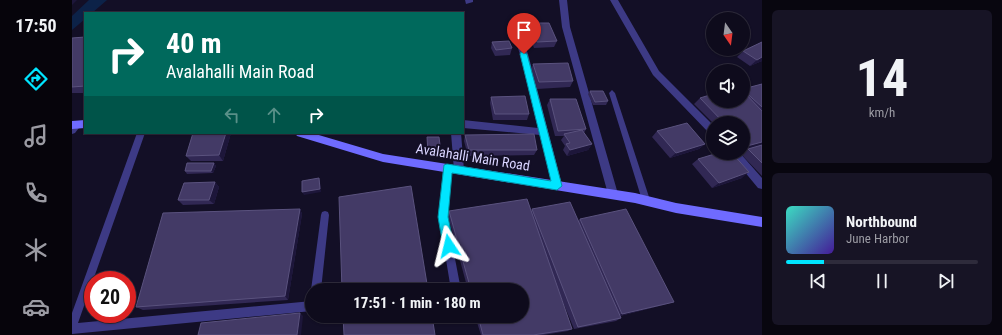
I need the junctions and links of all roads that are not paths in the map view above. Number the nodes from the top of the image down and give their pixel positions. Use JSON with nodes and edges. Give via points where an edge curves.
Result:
{"nodes":[{"id":1,"x":563,"y":0,"type":"edge"},
{"id":2,"x":614,"y":0,"type":"edge"},
{"id":3,"x":516,"y":31,"type":"dead end"},
{"id":4,"x":612,"y":93,"type":"dead end"},
{"id":5,"x":464,"y":124,"type":"edge"},
{"id":6,"x":706,"y":124,"type":"edge"},
{"id":7,"x":544,"y":132,"type":"junction"},
{"id":8,"x":141,"y":134,"type":"edge"},
{"id":9,"x":303,"y":134,"type":"edge"},
{"id":10,"x":456,"y":134,"type":"edge"},
{"id":11,"x":740,"y":160,"type":"edge"},
{"id":12,"x":447,"y":168,"type":"junction"},
{"id":13,"x":459,"y":170,"type":"junction"},
{"id":14,"x":762,"y":185,"type":"edge"},
{"id":15,"x":557,"y":186,"type":"junction"},
{"id":16,"x":613,"y":194,"type":"junction"},
{"id":17,"x":646,"y":200,"type":"junction"},
{"id":18,"x":325,"y":215,"type":"dead end"},
{"id":19,"x":762,"y":222,"type":"edge"},
{"id":20,"x":317,"y":283,"type":"edge"},
{"id":21,"x":455,"y":283,"type":"edge"},
{"id":22,"x":305,"y":307,"type":"edge"},
{"id":23,"x":72,"y":328,"type":"edge"}],
"edges":[{"from":1,"to":16,"type":"street","via":[[566,27]]},
{"from":2,"to":6,"type":"street","via":[[656,73]]},
{"from":3,"to":7,"type":"street"},
{"from":4,"to":17,"type":"lane"},
{"from":5,"to":7,"type":"street"},
{"from":7,"to":15,"type":"street"},
{"from":8,"to":23,"type":"lane"},
{"from":9,"to":12,"type":"main road","name":"Avalahalli Main Road","via":[[383,158]]},
{"from":10,"to":13,"type":"street"},
{"from":11,"to":14,"type":"street"},
{"from":12,"to":13,"type":"main road","name":"Avalahalli Main Road"},
{"from":12,"to":21,"type":"lane","via":[[443,217]]},
{"from":13,"to":15,"type":"main road","name":"Avalahalli Main Road"},
{"from":15,"to":16,"type":"main road","name":"Avalahalli Main Road"},
{"from":16,"to":17,"type":"main road","name":"Avalahalli Main Road"},
{"from":17,"to":19,"type":"main road","name":"Avalahalli Main Road","via":[[676,208]]},
{"from":18,"to":20,"type":"lane"},
{"from":22,"to":23,"type":"lane"}]}
